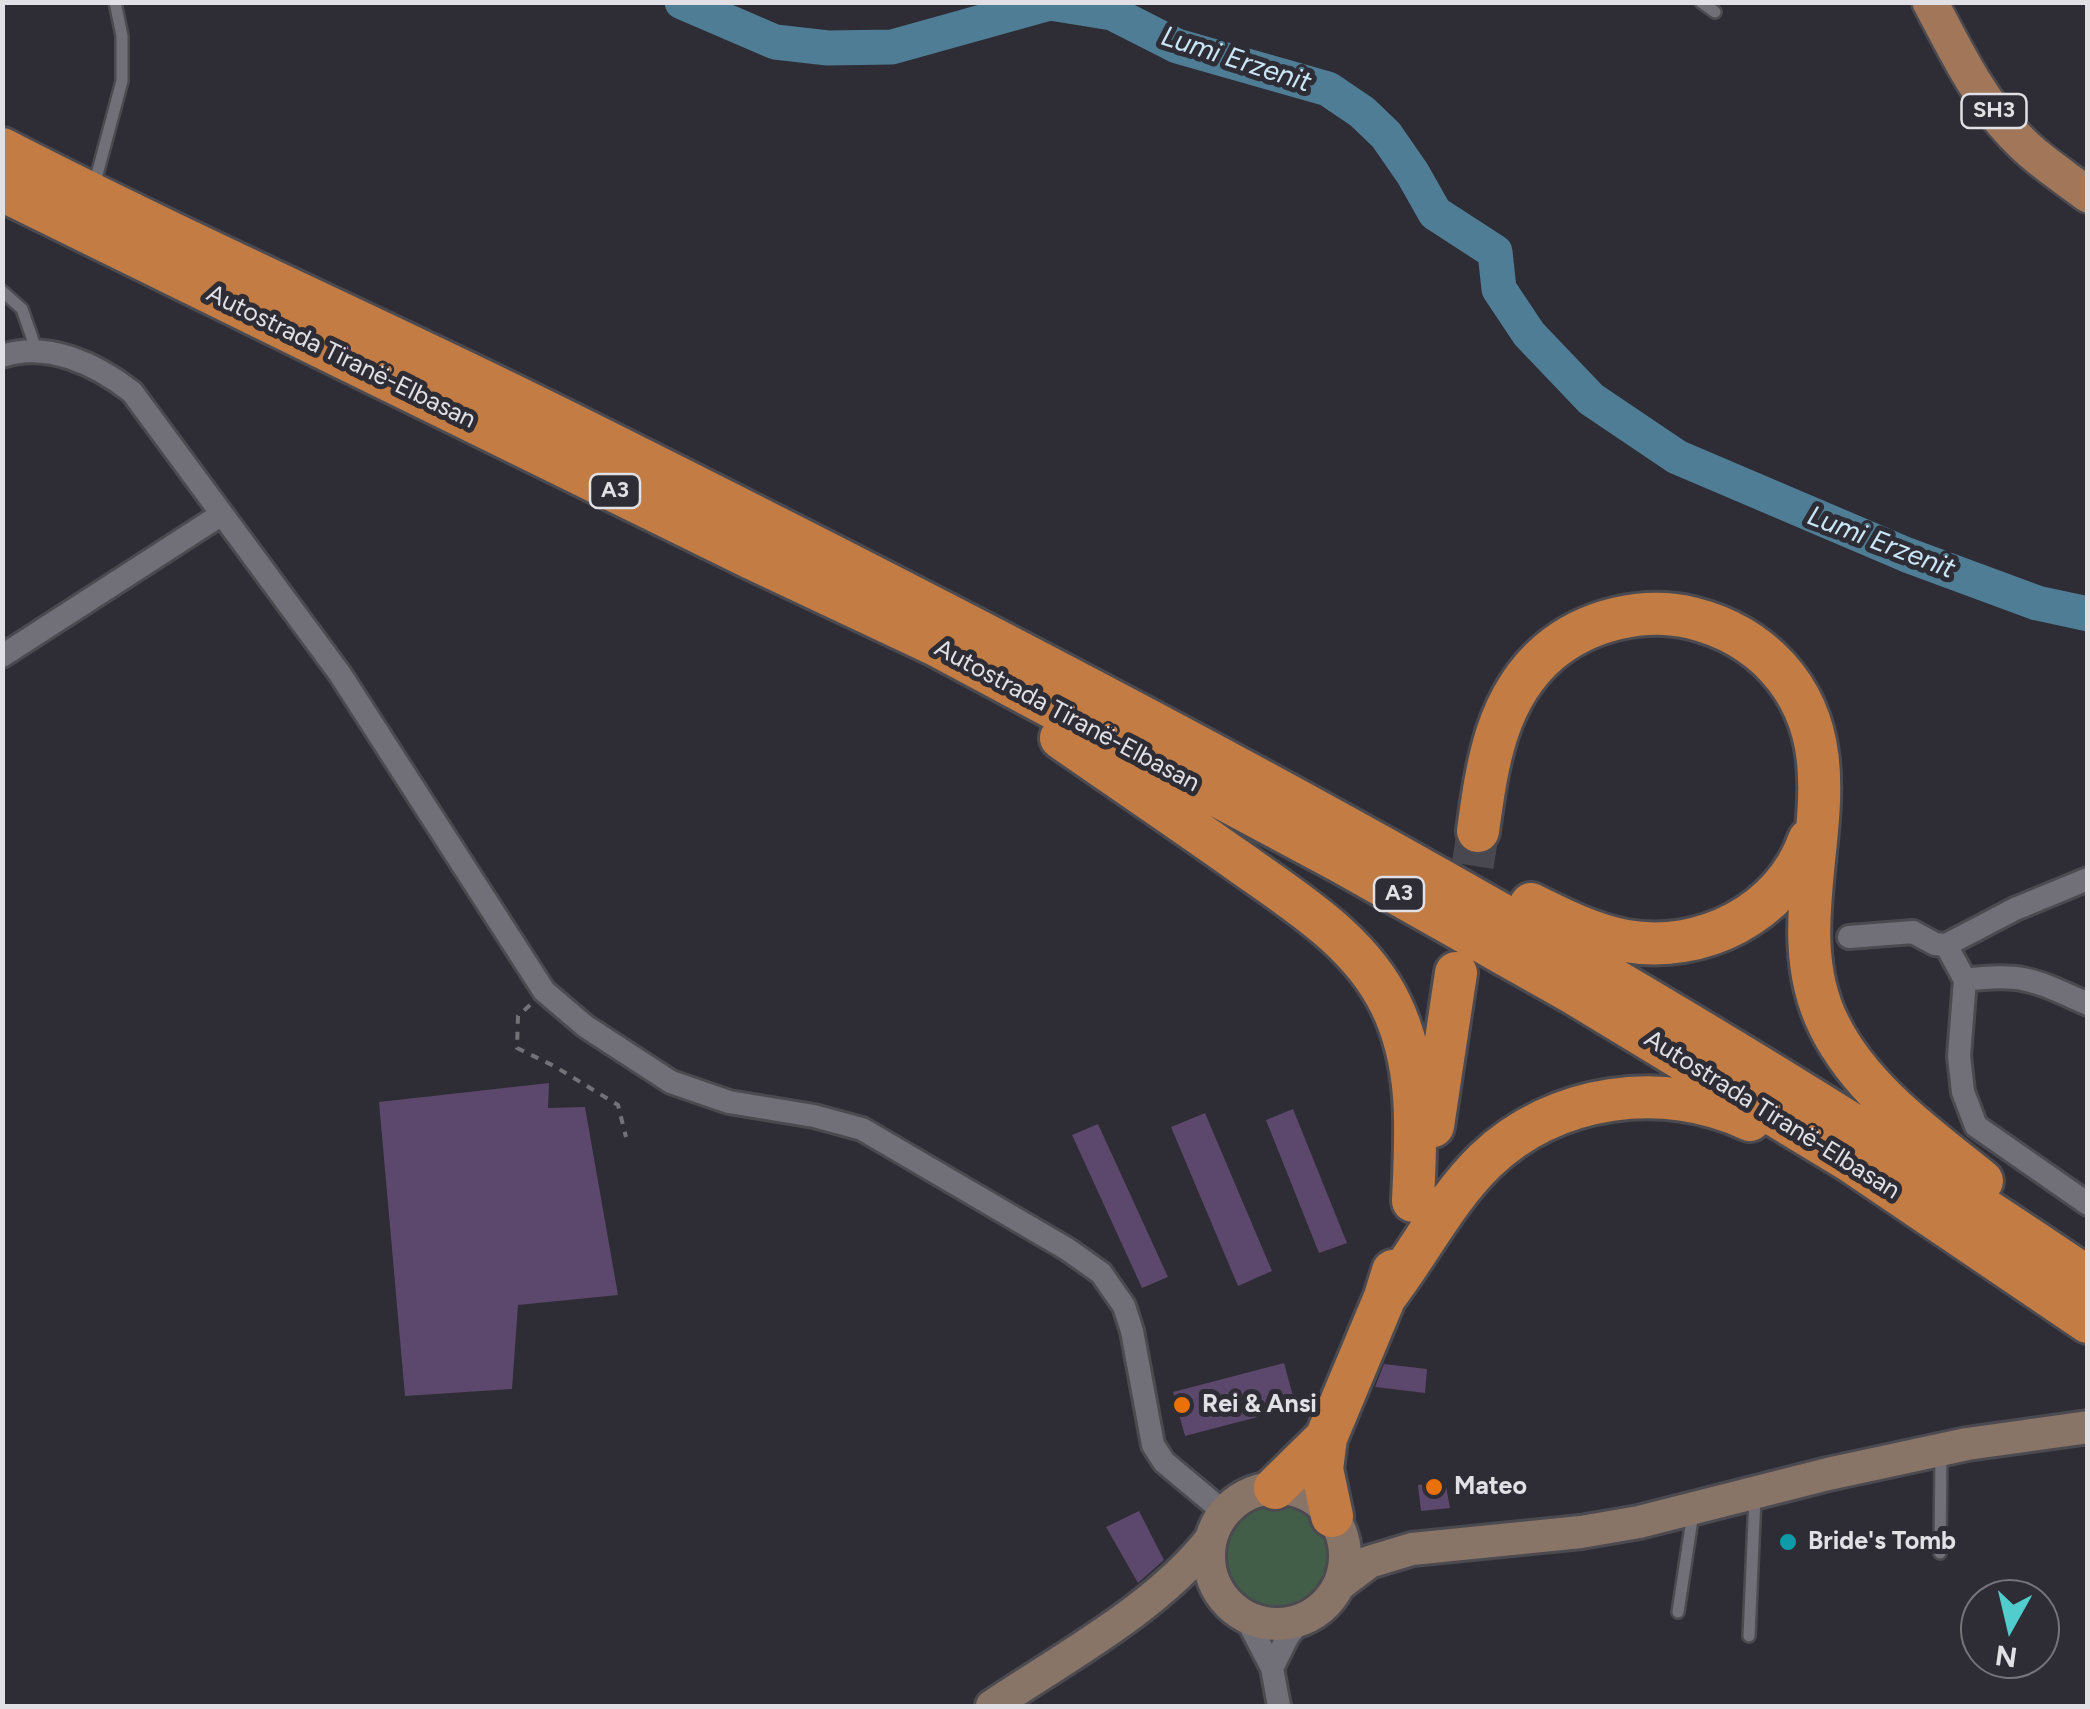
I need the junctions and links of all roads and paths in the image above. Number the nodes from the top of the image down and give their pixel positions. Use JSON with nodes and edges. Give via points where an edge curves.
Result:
{"nodes":[{"id":1,"x":114,"y":2,"type":"edge"},
{"id":2,"x":1701,"y":2,"type":"edge"},
{"id":3,"x":1930,"y":2,"type":"edge"},
{"id":4,"x":1715,"y":12,"type":"dead end"},
{"id":5,"x":2,"y":149,"type":"edge"},
{"id":6,"x":2,"y":190,"type":"edge"},
{"id":7,"x":92,"y":195,"type":"junction"},
{"id":8,"x":2088,"y":195,"type":"edge"},
{"id":9,"x":2,"y":291,"type":"edge"},
{"id":10,"x":36,"y":349,"type":"junction"},
{"id":11,"x":2,"y":356,"type":"edge"},
{"id":12,"x":222,"y":514,"type":"junction"},
{"id":13,"x":936,"y":644,"type":"junction"},
{"id":14,"x":2,"y":656,"type":"edge"},
{"id":15,"x":1817,"y":816,"type":"junction"},
{"id":16,"x":1345,"y":826,"type":"junction"},
{"id":17,"x":1478,"y":830,"type":"tunnel mouth"},
{"id":18,"x":2088,"y":879,"type":"edge"},
{"id":19,"x":1849,"y":937,"type":"dead end"},
{"id":20,"x":1946,"y":945,"type":"junction"},
{"id":21,"x":1456,"y":973,"type":"tunnel mouth"},
{"id":22,"x":1965,"y":980,"type":"junction"},
{"id":23,"x":544,"y":991,"type":"junction"},
{"id":24,"x":2088,"y":1004,"type":"edge"},
{"id":25,"x":626,"y":1137,"type":"dead end"},
{"id":26,"x":1852,"y":1162,"type":"junction"},
{"id":27,"x":1414,"y":1200,"type":"junction"},
{"id":28,"x":2088,"y":1204,"type":"edge"},
{"id":29,"x":2049,"y":1252,"type":"junction"},
{"id":30,"x":2088,"y":1278,"type":"edge"},
{"id":31,"x":1385,"y":1298,"type":"junction"},
{"id":32,"x":2088,"y":1322,"type":"edge"},
{"id":33,"x":2088,"y":1427,"type":"edge"},
{"id":34,"x":1326,"y":1438,"type":"junction"},
{"id":35,"x":1942,"y":1449,"type":"junction"},
{"id":36,"x":1275,"y":1488,"type":"junction"},
{"id":37,"x":1755,"y":1493,"type":"junction"},
{"id":38,"x":1694,"y":1508,"type":"junction"},
{"id":39,"x":1336,"y":1523,"type":"junction"},
{"id":40,"x":1218,"y":1526,"type":"junction"},
{"id":41,"x":1412,"y":1549,"type":"junction"},
{"id":42,"x":1940,"y":1553,"type":"dead end"},
{"id":43,"x":1340,"y":1584,"type":"junction"},
{"id":44,"x":1234,"y":1606,"type":"junction"},
{"id":45,"x":1137,"y":1608,"type":"junction"},
{"id":46,"x":1678,"y":1612,"type":"dead end"},
{"id":47,"x":1301,"y":1620,"type":"junction"},
{"id":48,"x":1749,"y":1636,"type":"dead end"},
{"id":49,"x":1272,"y":1668,"type":"junction"},
{"id":50,"x":992,"y":1706,"type":"edge"},
{"id":51,"x":1279,"y":1706,"type":"edge"}],
"edges":[{"from":1,"to":7,"type":"lane","via":[[122,82]]},
{"from":2,"to":4,"type":"lane"},
{"from":3,"to":8,"type":"main road","number":"SH3","via":[[1990,107],[2036,156]]},
{"from":5,"to":7,"type":"highway","name":"Autostrada Tiranë-Elbasan","number":"A3"},
{"from":6,"to":13,"type":"highway","name":"Autostrada Tiranë-Elbasan","number":"A3"},
{"from":7,"to":16,"type":"highway","name":"Autostrada Tiranë-Elbasan","number":"A3","via":[[583,430]]},
{"from":9,"to":10,"type":"lane","via":[[22,309]]},
{"from":10,"to":11,"type":"street"},
{"from":10,"to":12,"type":"street","via":[[107,372],[132,392]]},
{"from":12,"to":14,"type":"street"},
{"from":12,"to":23,"type":"street","via":[[340,674]]},
{"from":13,"to":26,"type":"highway","name":"Autostrada Tiranë-Elbasan","number":"A3","via":[[1575,994]]},
{"from":13,"to":27,"type":"highway","via":[[948,670],[1042,725],[1323,922],[1352,950],[1392,1006],[1412,1069]]},
{"from":15,"to":16,"type":"highway","via":[[1800,862],[1769,900],[1734,926],[1666,942],[1593,932],[1369,823]]},
{"from":15,"to":17,"type":"highway","via":[[1814,730],[1784,674],[1728,630],[1684,616],[1631,615],[1558,644],[1509,703],[1486,770]]},
{"from":15,"to":29,"type":"highway","via":[[1809,927],[1827,1022],[1856,1068],[1894,1108],[2041,1227]]},
{"from":16,"to":29,"type":"highway","name":"Autostrada Tiranë-Elbasan","number":"A3","via":[[1588,965]]},
{"from":18,"to":20,"type":"street"},
{"from":19,"to":20,"type":"street","via":[[1913,932]]},
{"from":20,"to":22,"type":"street"},
{"from":21,"to":27,"type":"highway","via":[[1434,1122]]},
{"from":22,"to":24,"type":"street","via":[[2014,976]]},
{"from":22,"to":28,"type":"street","via":[[1959,1056],[1976,1126]]},
{"from":23,"to":25,"type":"path","via":[[518,1016],[517,1048],[618,1105]]},
{"from":23,"to":40,"type":"street","via":[[671,1082],[728,1102],[862,1130],[1102,1273],[1132,1331],[1153,1445]]},
{"from":26,"to":31,"type":"highway","number":"A3","via":[[1830,1166],[1764,1126],[1695,1101],[1638,1098],[1579,1106],[1528,1128],[1486,1161]]},
{"from":26,"to":32,"type":"highway","name":"Autostrada Tiranë-Elbasan","number":"A3"},
{"from":27,"to":31,"type":"highway"},
{"from":29,"to":30,"type":"highway","name":"Autostrada Tiranë-Elbasan","number":"A3"},
{"from":31,"to":34,"type":"highway"},
{"from":33,"to":35,"type":"main road"},
{"from":34,"to":36,"type":"highway"},
{"from":34,"to":39,"type":"highway","via":[[1322,1469]]},
{"from":35,"to":37,"type":"main road"},
{"from":35,"to":42,"type":"lane"},
{"from":36,"to":39,"type":"main road","via":[[1302,1493]]},
{"from":36,"to":40,"type":"main road","via":[[1249,1495]]},
{"from":37,"to":38,"type":"main road"},
{"from":37,"to":48,"type":"lane"},
{"from":38,"to":41,"type":"main road","via":[[1581,1532]]},
{"from":38,"to":46,"type":"lane"},
{"from":39,"to":41,"type":"main road","via":[[1362,1540]]},
{"from":39,"to":43,"type":"main road","via":[[1346,1557]]},
{"from":40,"to":44,"type":"main road","via":[[1210,1570]]},
{"from":40,"to":45,"type":"main road","via":[[1186,1571]]},
{"from":41,"to":43,"type":"main road","via":[[1369,1562]]},
{"from":43,"to":47,"type":"main road","via":[[1324,1606]]},
{"from":44,"to":45,"type":"main road","via":[[1187,1593]]},
{"from":44,"to":47,"type":"main road","via":[[1274,1624]]},
{"from":44,"to":49,"type":"street"},
{"from":45,"to":50,"type":"main road"},
{"from":47,"to":49,"type":"street"},
{"from":49,"to":51,"type":"street"}]}
